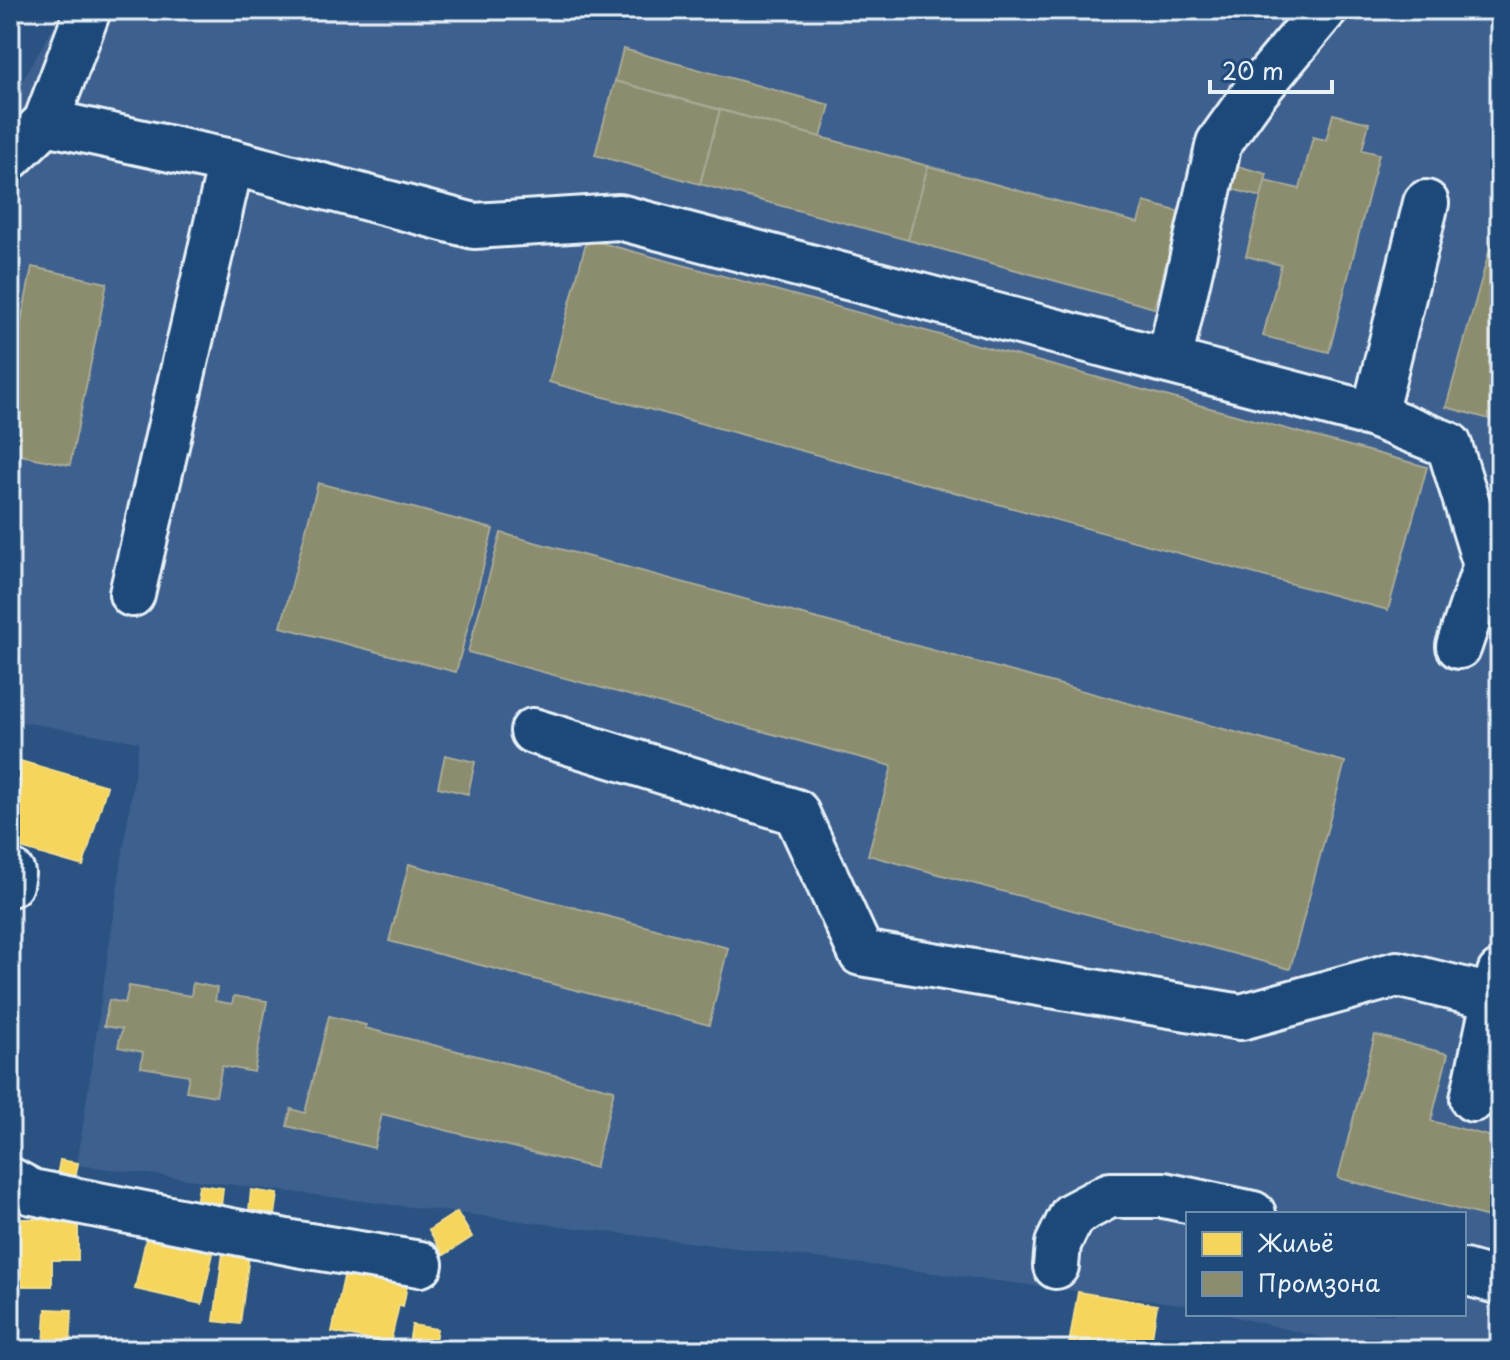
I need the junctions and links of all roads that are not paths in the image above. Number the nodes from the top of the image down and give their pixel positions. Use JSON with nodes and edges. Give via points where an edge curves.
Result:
{"nodes":[{"id":1,"x":88,"y":10,"type":"edge"},
{"id":2,"x":1324,"y":10,"type":"edge"},
{"id":3,"x":46,"y":122,"type":"junction"},
{"id":4,"x":10,"y":157,"type":"edge"},
{"id":5,"x":231,"y":162,"type":"junction"},
{"id":6,"x":1426,"y":203,"type":"dead end"},
{"id":7,"x":1169,"y":361,"type":"junction"},
{"id":8,"x":1374,"y":415,"type":"junction"},
{"id":9,"x":1493,"y":567,"type":"edge"},
{"id":10,"x":132,"y":594,"type":"dead end"},
{"id":11,"x":1459,"y":646,"type":"dead end"},
{"id":12,"x":533,"y":731,"type":"dead end"},
{"id":13,"x":1498,"y":990,"type":"edge"},
{"id":14,"x":1473,"y":1099,"type":"dead end"},
{"id":15,"x":10,"y":1180,"type":"edge"},
{"id":16,"x":1244,"y":1212,"type":"edge"},
{"id":17,"x":420,"y":1264,"type":"dead end"},
{"id":18,"x":1056,"y":1266,"type":"dead end"},
{"id":19,"x":1466,"y":1273,"type":"edge"},
{"id":20,"x":1500,"y":1282,"type":"edge"}],
"edges":[{"from":1,"to":3,"type":"lane"},
{"from":2,"to":7,"type":"lane","via":[[1219,143]]},
{"from":3,"to":4,"type":"lane"},
{"from":3,"to":5,"type":"lane"},
{"from":5,"to":7,"type":"lane","via":[[474,226],[619,217]]},
{"from":5,"to":10,"type":"lane"},
{"from":6,"to":8,"type":"lane"},
{"from":7,"to":8,"type":"lane"},
{"from":8,"to":9,"type":"lane","via":[[1449,445]]},
{"from":9,"to":11,"type":"lane"},
{"from":12,"to":13,"type":"lane","via":[[796,812],[861,953],[1241,1017],[1397,974]]},
{"from":13,"to":14,"type":"lane"},
{"from":15,"to":17,"type":"lane","via":[[32,1192]]},
{"from":16,"to":18,"type":"lane","via":[[1164,1195],[1110,1195],[1072,1215],[1058,1244]]},
{"from":19,"to":20,"type":"lane"}]}
